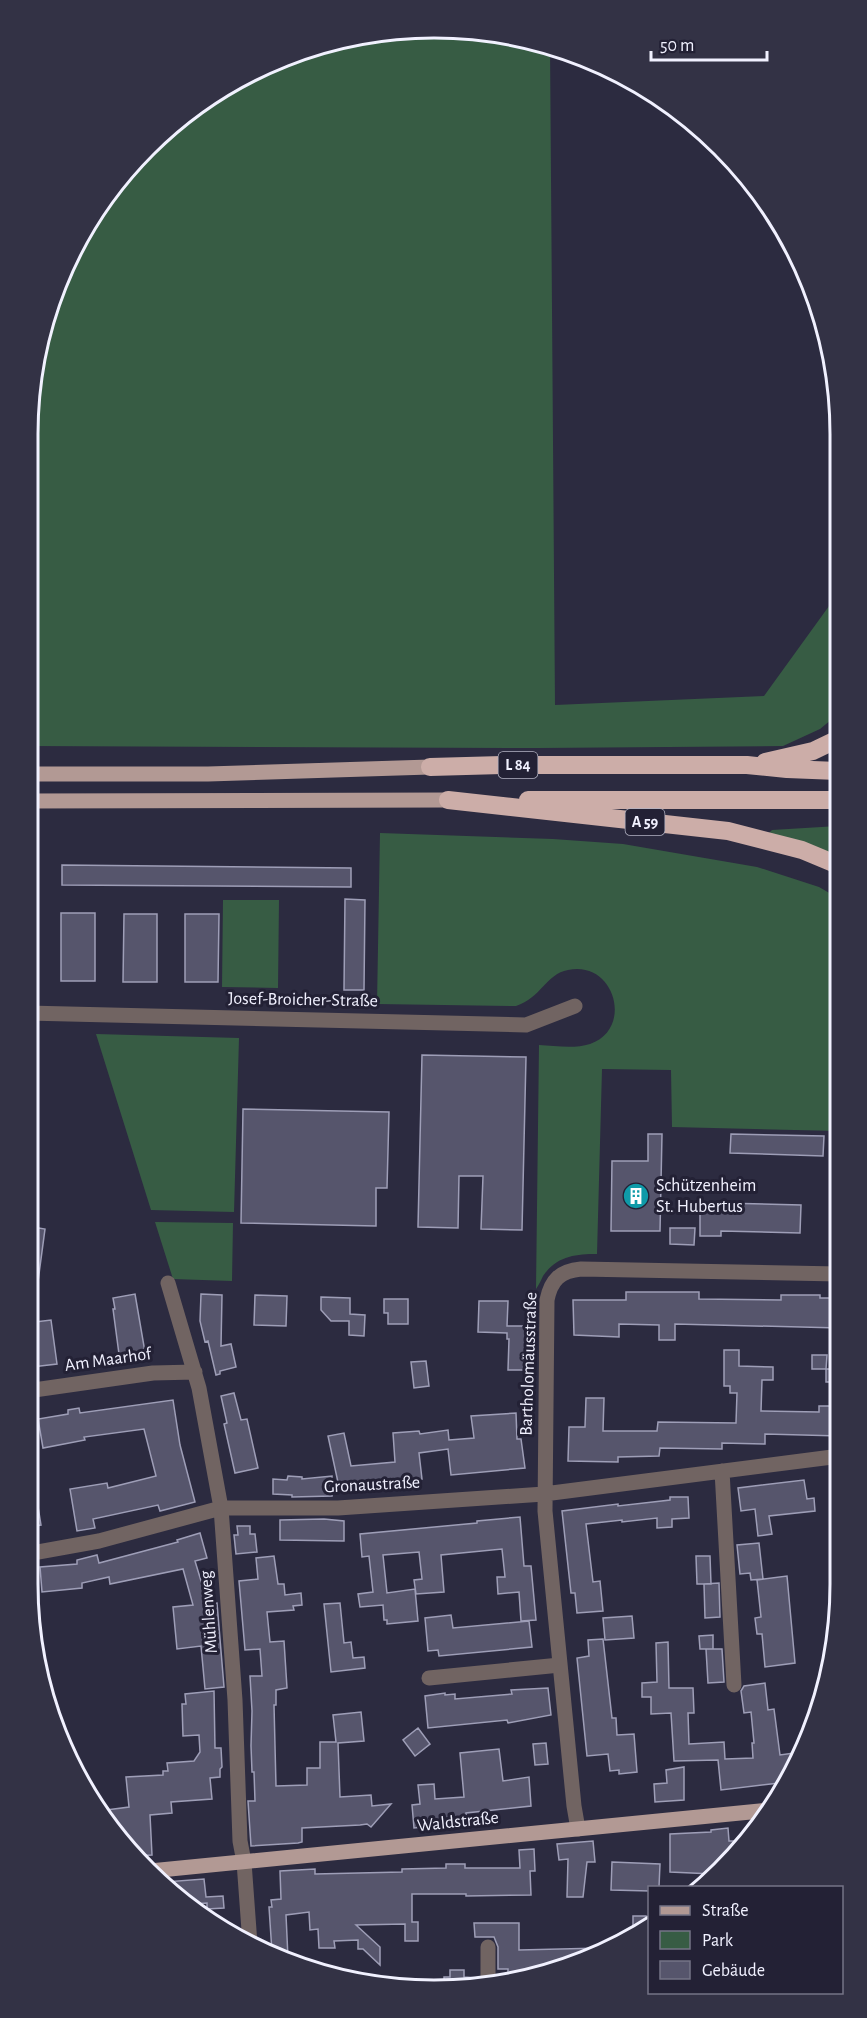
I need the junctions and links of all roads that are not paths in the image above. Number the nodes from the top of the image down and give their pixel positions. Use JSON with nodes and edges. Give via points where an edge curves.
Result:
{"nodes":[{"id":1,"x":830,"y":744,"type":"edge"},
{"id":2,"x":747,"y":765,"type":"junction"},
{"id":3,"x":430,"y":767,"type":"joint"},
{"id":4,"x":830,"y":771,"type":"edge"},
{"id":5,"x":38,"y":774,"type":"edge"},
{"id":6,"x":830,"y":800,"type":"edge"},
{"id":7,"x":38,"y":801,"type":"edge"},
{"id":8,"x":448,"y":801,"type":"junction"},
{"id":9,"x":830,"y":862,"type":"edge"},
{"id":10,"x":575,"y":1006,"type":"dead end"},
{"id":11,"x":38,"y":1013,"type":"edge"},
{"id":12,"x":830,"y":1274,"type":"edge"},
{"id":13,"x":168,"y":1283,"type":"dead end"},
{"id":14,"x":195,"y":1372,"type":"junction"},
{"id":15,"x":38,"y":1389,"type":"edge"},
{"id":16,"x":830,"y":1457,"type":"edge"},
{"id":17,"x":722,"y":1471,"type":"junction"},
{"id":18,"x":544,"y":1494,"type":"junction"},
{"id":19,"x":221,"y":1508,"type":"junction"},
{"id":20,"x":38,"y":1552,"type":"edge"},
{"id":21,"x":560,"y":1665,"type":"junction"},
{"id":22,"x":429,"y":1678,"type":"dead end"},
{"id":23,"x":734,"y":1686,"type":"dead end"},
{"id":24,"x":759,"y":1811,"type":"edge"},
{"id":25,"x":578,"y":1829,"type":"junction"},
{"id":26,"x":244,"y":1862,"type":"junction"},
{"id":27,"x":159,"y":1870,"type":"edge"},
{"id":28,"x":249,"y":1935,"type":"edge"},
{"id":29,"x":488,"y":1947,"type":"dead end"},
{"id":30,"x":488,"y":1977,"type":"edge"}],
"edges":[{"from":1,"to":2,"type":"highway"},
{"from":2,"to":3,"type":"highway","number":"L 84"},
{"from":2,"to":4,"type":"highway","number":"L 84"},
{"from":3,"to":5,"type":"main road","number":"L 84","via":[[208,774]]},
{"from":6,"to":8,"type":"highway","number":"L 84"},
{"from":7,"to":8,"type":"main road","number":"L 84"},
{"from":8,"to":9,"type":"highway","number":"A 59","via":[[728,831],[802,850]]},
{"from":10,"to":11,"type":"street","name":"Josef-Broicher-Straße","via":[[526,1025]]},
{"from":12,"to":18,"type":"street","name":"Bartholomäusstraße","via":[[581,1269],[555,1279],[547,1300]]},
{"from":13,"to":14,"type":"street","name":"Mühlenweg"},
{"from":14,"to":15,"type":"street","name":"Am Maarhof","via":[[153,1373]]},
{"from":14,"to":19,"type":"street","name":"Mühlenweg"},
{"from":16,"to":17,"type":"street","name":"Gronaustraße"},
{"from":17,"to":18,"type":"street","name":"Gronaustraße"},
{"from":17,"to":23,"type":"street"},
{"from":18,"to":19,"type":"street","name":"Gronaustraße","via":[[338,1508]]},
{"from":18,"to":21,"type":"street","name":"Bartholomäusstraße"},
{"from":19,"to":20,"type":"street","name":"Gronaustraße","via":[[99,1541]]},
{"from":19,"to":26,"type":"street","name":"Mühlenweg"},
{"from":21,"to":22,"type":"street"},
{"from":21,"to":25,"type":"street","name":"Bartholomäusstraße"},
{"from":24,"to":25,"type":"main road","name":"Waldstraße"},
{"from":25,"to":26,"type":"main road","name":"Waldstraße"},
{"from":26,"to":27,"type":"main road","name":"Waldstraße"},
{"from":26,"to":28,"type":"street","name":"Mühlenweg"},
{"from":29,"to":30,"type":"street"}]}
